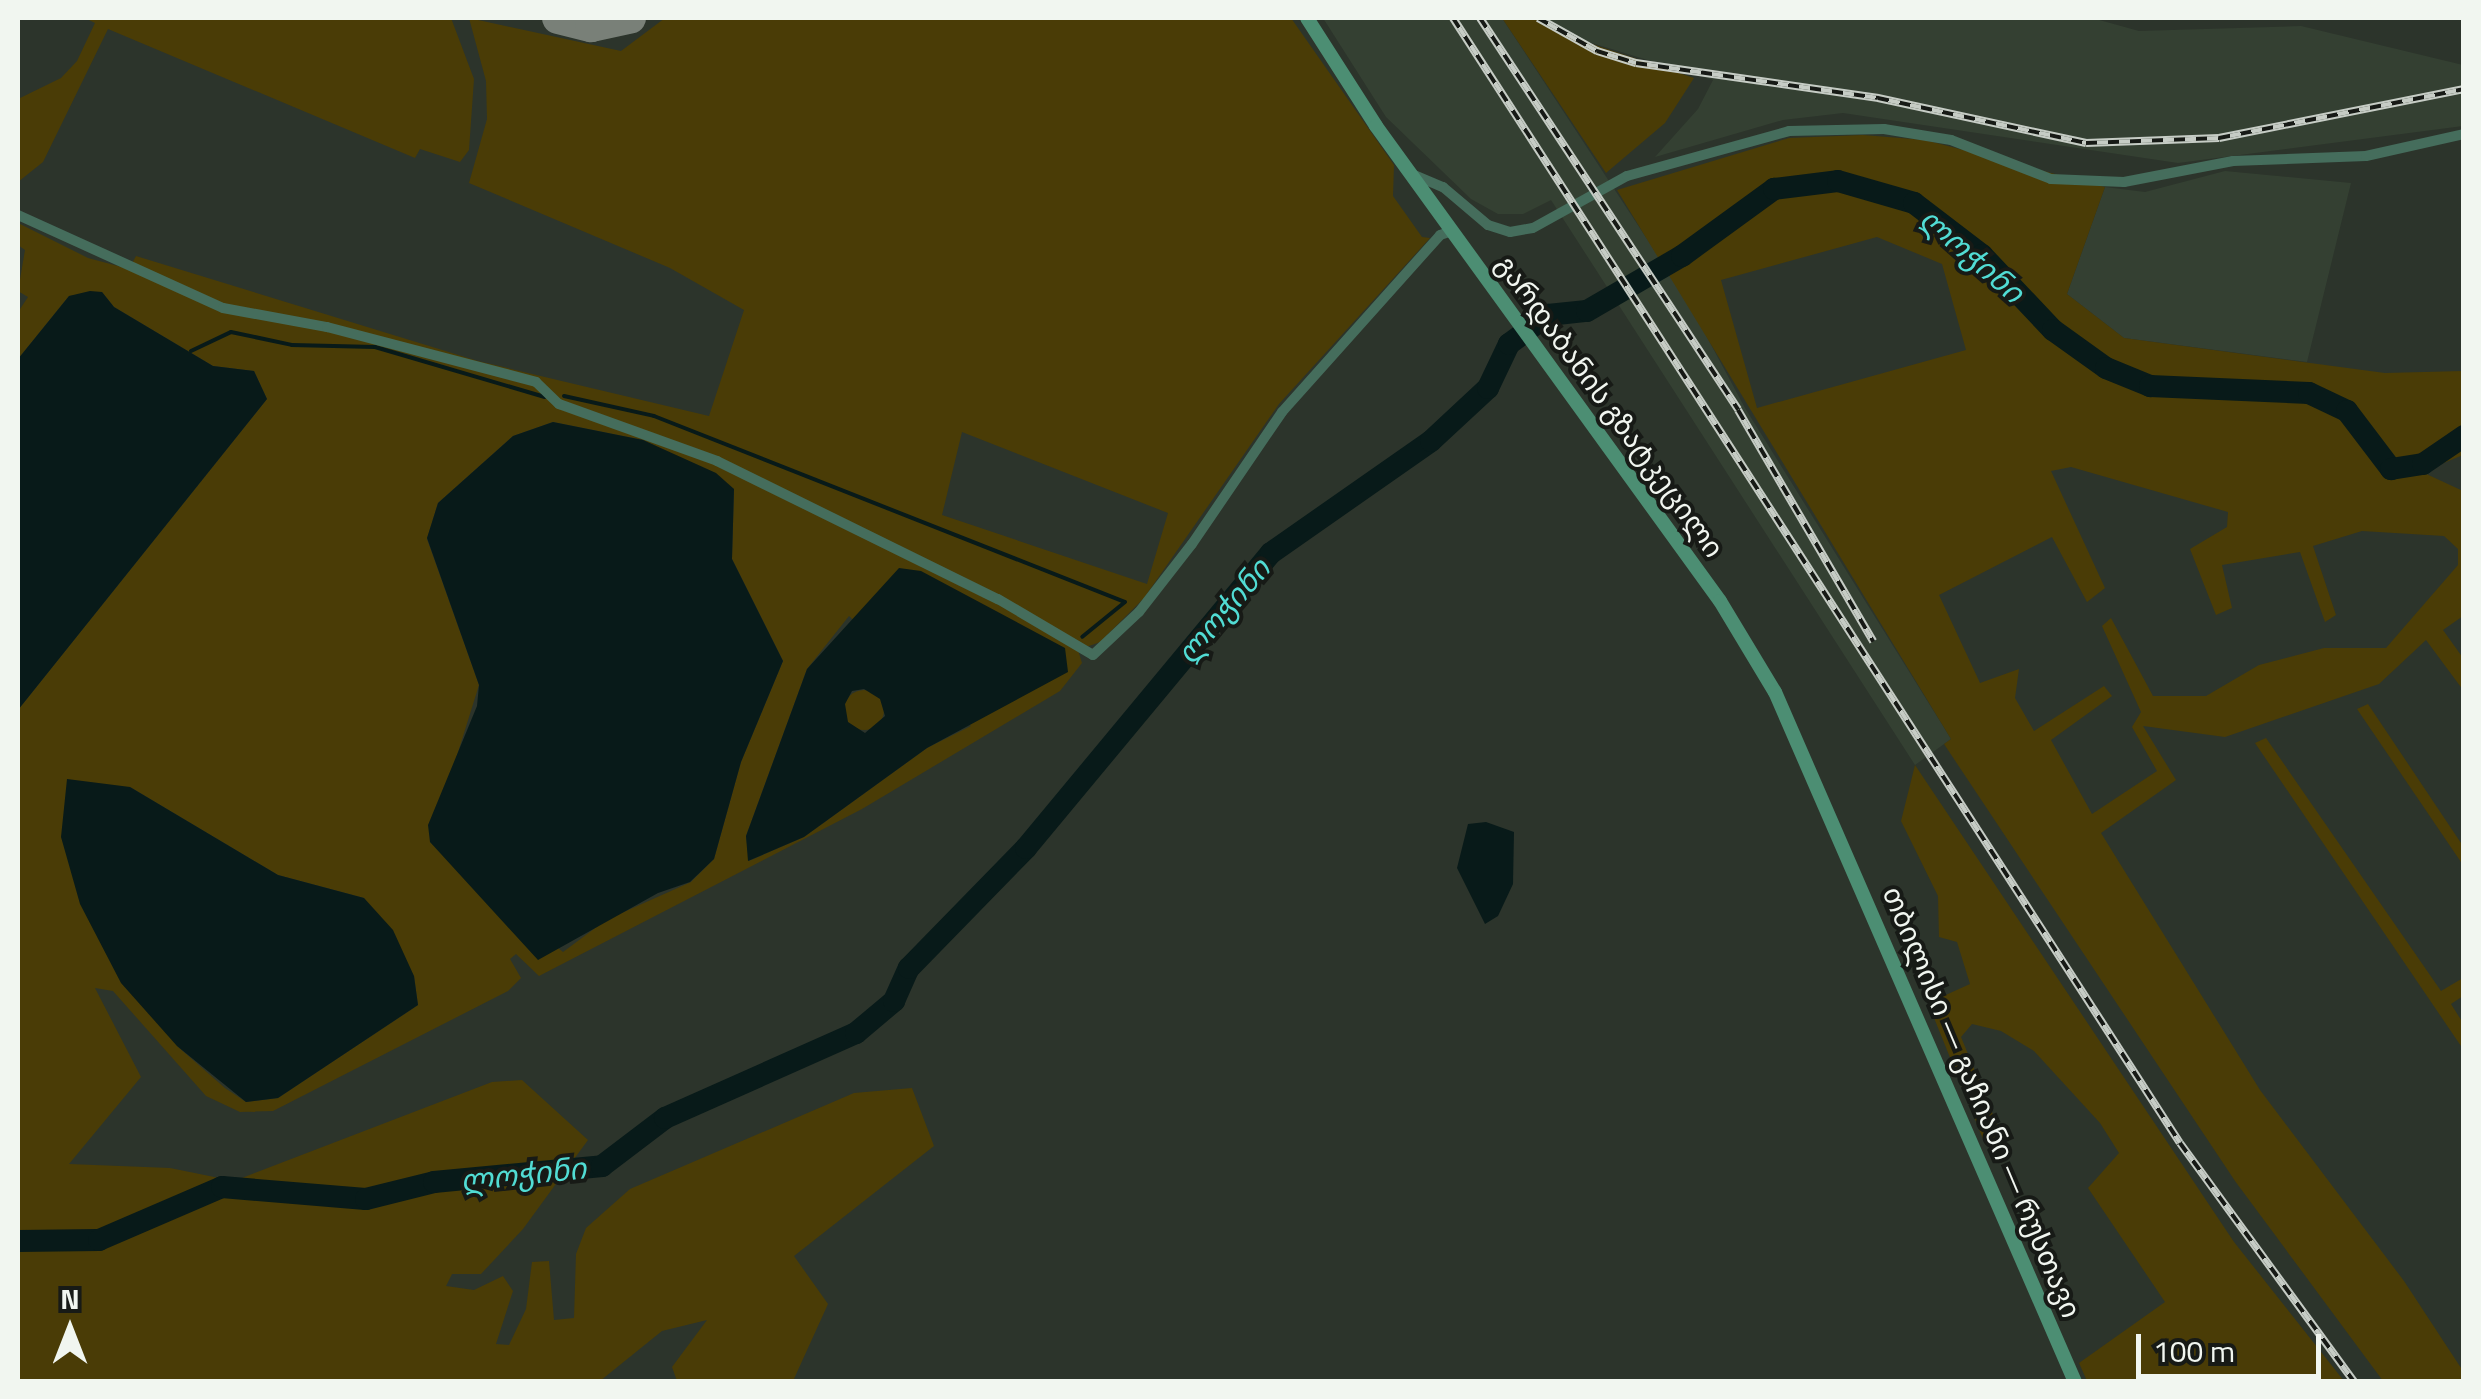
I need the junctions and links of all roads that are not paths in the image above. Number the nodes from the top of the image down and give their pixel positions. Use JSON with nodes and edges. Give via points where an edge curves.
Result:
{"nodes":[{"id":1,"x":1307,"y":18,"type":"edge"},
{"id":2,"x":2464,"y":134,"type":"edge"},
{"id":3,"x":1412,"y":174,"type":"junction"},
{"id":4,"x":18,"y":215,"type":"edge"},
{"id":5,"x":1452,"y":230,"type":"junction"},
{"id":6,"x":1843,"y":843,"type":"joint"},
{"id":7,"x":2075,"y":1382,"type":"edge"}],
"edges":[{"from":1,"to":3,"type":"main road","name":"გარდაბანის გზატკეცილი"},
{"from":2,"to":3,"type":"street","via":[[2366,156],[2233,162],[2124,182],[2052,179],[1952,140],[1884,129],[1789,131],[1627,176],[1532,228],[1510,232]]},
{"from":3,"to":5,"type":"main road","name":"გარდაბანის გზატკეცილი"},
{"from":4,"to":5,"type":"street","via":[[223,308],[327,326],[536,382],[558,404],[717,461],[998,599],[1094,655],[1139,612],[1192,544],[1282,412],[1440,235]]},
{"from":5,"to":6,"type":"main road","name":"გარდაბანის გზატკეცილი","via":[[1720,600],[1774,692]]},
{"from":6,"to":7,"type":"main road","name":"თბილისი — გაჩიანი — რუსთავი"}]}
